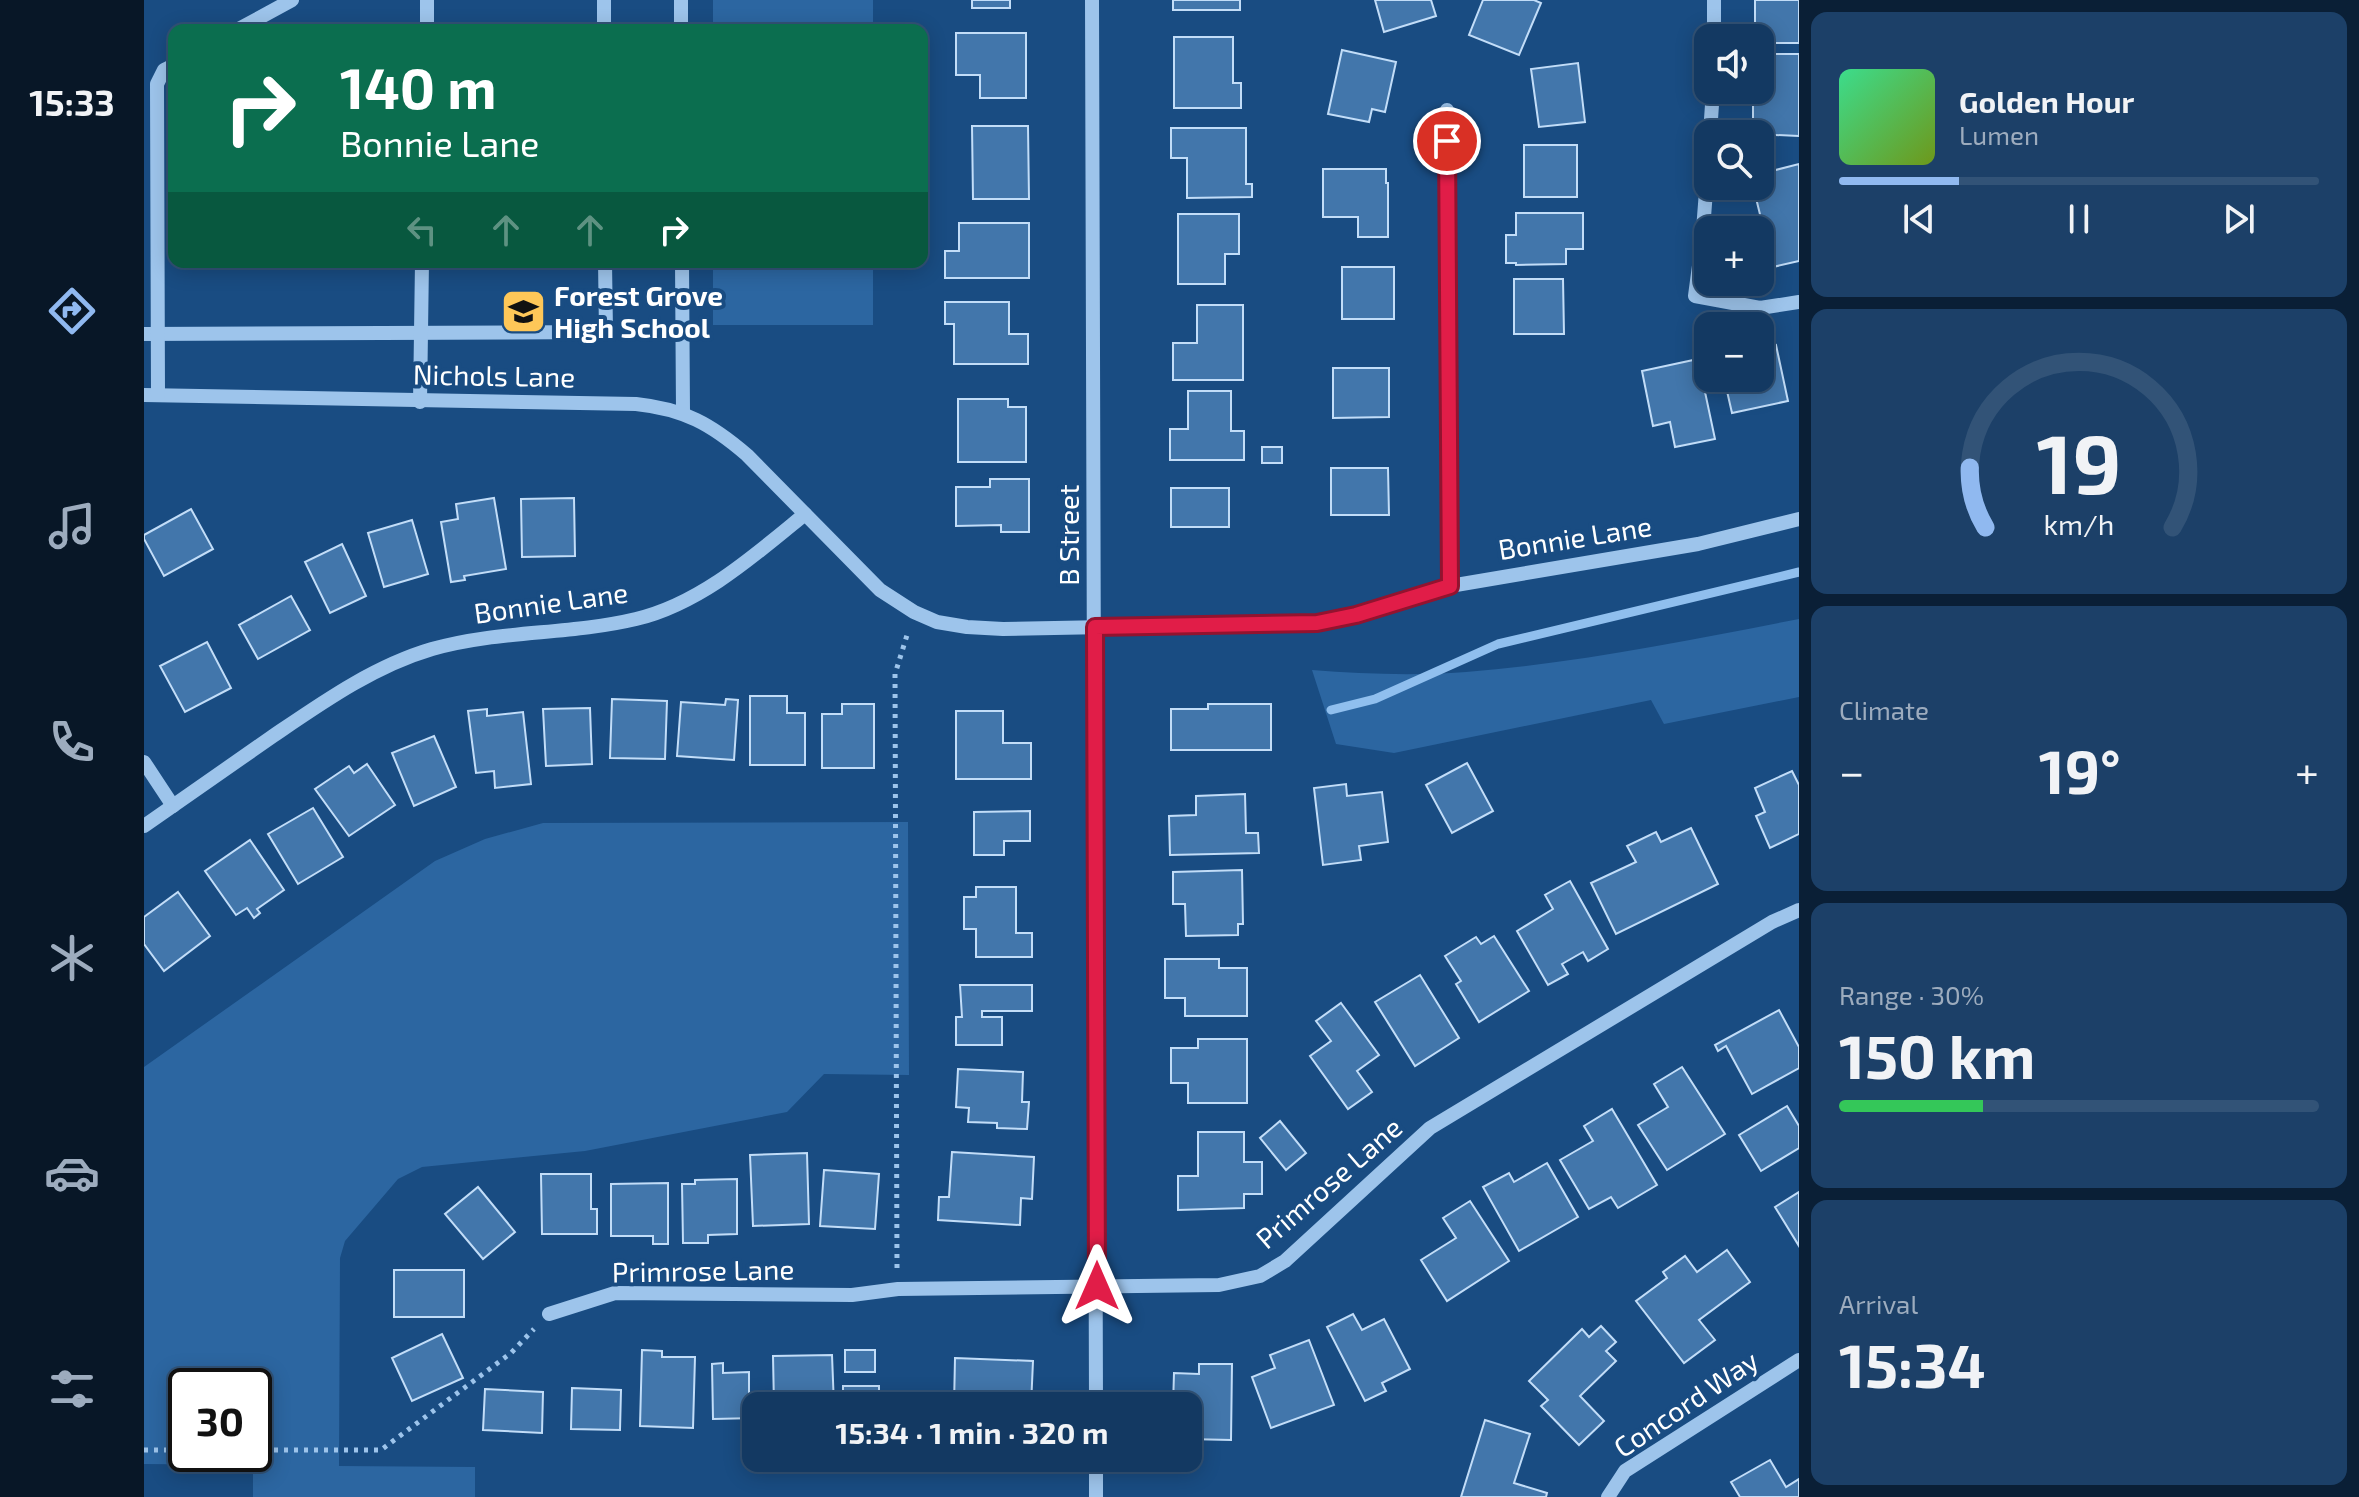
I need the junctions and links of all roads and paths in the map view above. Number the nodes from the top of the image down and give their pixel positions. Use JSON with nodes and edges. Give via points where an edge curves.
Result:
{"nodes":[{"id":1,"x":292,"y":0,"type":"edge"},
{"id":2,"x":427,"y":0,"type":"edge"},
{"id":3,"x":604,"y":0,"type":"edge"},
{"id":4,"x":681,"y":0,"type":"edge"},
{"id":5,"x":1092,"y":0,"type":"edge"},
{"id":6,"x":1714,"y":0,"type":"edge"},
{"id":7,"x":248,"y":24,"type":"edge"},
{"id":8,"x":427,"y":24,"type":"edge"},
{"id":9,"x":604,"y":24,"type":"edge"},
{"id":10,"x":681,"y":24,"type":"edge"},
{"id":11,"x":1714,"y":24,"type":"edge"},
{"id":12,"x":168,"y":68,"type":"edge"},
{"id":13,"x":1447,"y":110,"type":"dead end"},
{"id":14,"x":151,"y":165,"type":"edge"},
{"id":15,"x":1705,"y":200,"type":"edge"},
{"id":16,"x":422,"y":268,"type":"edge"},
{"id":17,"x":605,"y":268,"type":"edge"},
{"id":18,"x":682,"y":268,"type":"edge"},
{"id":19,"x":1799,"y":302,"type":"edge"},
{"id":20,"x":421,"y":333,"type":"junction"},
{"id":21,"x":151,"y":334,"type":"edge"},
{"id":22,"x":151,"y":395,"type":"edge"},
{"id":23,"x":420,"y":402,"type":"junction"},
{"id":24,"x":683,"y":412,"type":"junction"},
{"id":25,"x":805,"y":514,"type":"junction"},
{"id":26,"x":1799,"y":519,"type":"edge"},
{"id":27,"x":1450,"y":586,"type":"junction"},
{"id":28,"x":914,"y":612,"type":"junction"},
{"id":29,"x":1095,"y":627,"type":"junction"},
{"id":30,"x":144,"y":762,"type":"edge"},
{"id":31,"x":173,"y":806,"type":"junction"},
{"id":32,"x":144,"y":826,"type":"edge"},
{"id":33,"x":1799,"y":910,"type":"edge"},
{"id":34,"x":1097,"y":1286,"type":"junction"},
{"id":35,"x":898,"y":1289,"type":"junction"},
{"id":36,"x":549,"y":1314,"type":"joint"},
{"id":37,"x":1799,"y":1360,"type":"edge"},
{"id":38,"x":1096,"y":1392,"type":"edge"},
{"id":39,"x":144,"y":1450,"type":"edge"},
{"id":40,"x":168,"y":1450,"type":"edge"},
{"id":41,"x":272,"y":1450,"type":"edge"},
{"id":42,"x":1096,"y":1472,"type":"edge"},
{"id":43,"x":1096,"y":1497,"type":"edge"},
{"id":44,"x":1608,"y":1497,"type":"edge"}],
"edges":[{"from":1,"to":7,"type":"street"},
{"from":2,"to":8,"type":"street"},
{"from":3,"to":9,"type":"street"},
{"from":4,"to":10,"type":"street"},
{"from":5,"to":29,"type":"street","name":"B Street"},
{"from":6,"to":11,"type":"street"},
{"from":12,"to":14,"type":"street","via":[[157,84]]},
{"from":13,"to":27,"type":"street"},
{"from":14,"to":21,"type":"street"},
{"from":15,"to":19,"type":"street","via":[[1695,296],[1760,308]]},
{"from":16,"to":20,"type":"street"},
{"from":17,"to":20,"type":"street","via":[[606,332]]},
{"from":18,"to":24,"type":"street"},
{"from":20,"to":21,"type":"street"},
{"from":20,"to":23,"type":"street"},
{"from":21,"to":22,"type":"street"},
{"from":22,"to":23,"type":"street","name":"Nichols Lane"},
{"from":23,"to":24,"type":"street","name":"Nichols Lane","via":[[636,404]]},
{"from":24,"to":25,"type":"street","name":"Nichols Lane","via":[[725,436]]},
{"from":25,"to":28,"type":"street","name":"Bonnie Lane","via":[[880,590]]},
{"from":25,"to":31,"type":"street","name":"Bonnie Lane","via":[[708,586],[639,619],[471,641],[431,649],[380,670],[310,710]]},
{"from":26,"to":27,"type":"street","name":"Bonnie Lane","via":[[1698,544]]},
{"from":27,"to":29,"type":"street","name":"Bonnie Lane","via":[[1317,623]]},
{"from":28,"to":29,"type":"street","name":"Bonnie Lane","via":[[967,627]]},
{"from":28,"to":35,"type":"path","via":[[895,674]]},
{"from":29,"to":34,"type":"street","name":"B Street"},
{"from":30,"to":31,"type":"street"},
{"from":31,"to":32,"type":"street","name":"Bonnie Lane"},
{"from":33,"to":34,"type":"street","name":"Primrose Lane","via":[[1430,1128],[1308,1241],[1260,1276],[1219,1285]]},
{"from":34,"to":35,"type":"street","name":"Primrose Lane"},
{"from":34,"to":38,"type":"street","name":"B Street"},
{"from":35,"to":36,"type":"street","name":"Primrose Lane","via":[[852,1295],[615,1293]]},
{"from":36,"to":41,"type":"path","via":[[511,1353],[381,1450]]},
{"from":37,"to":44,"type":"street","name":"Concord Way","via":[[1625,1471]]},
{"from":39,"to":40,"type":"path"},
{"from":42,"to":43,"type":"street"}]}
